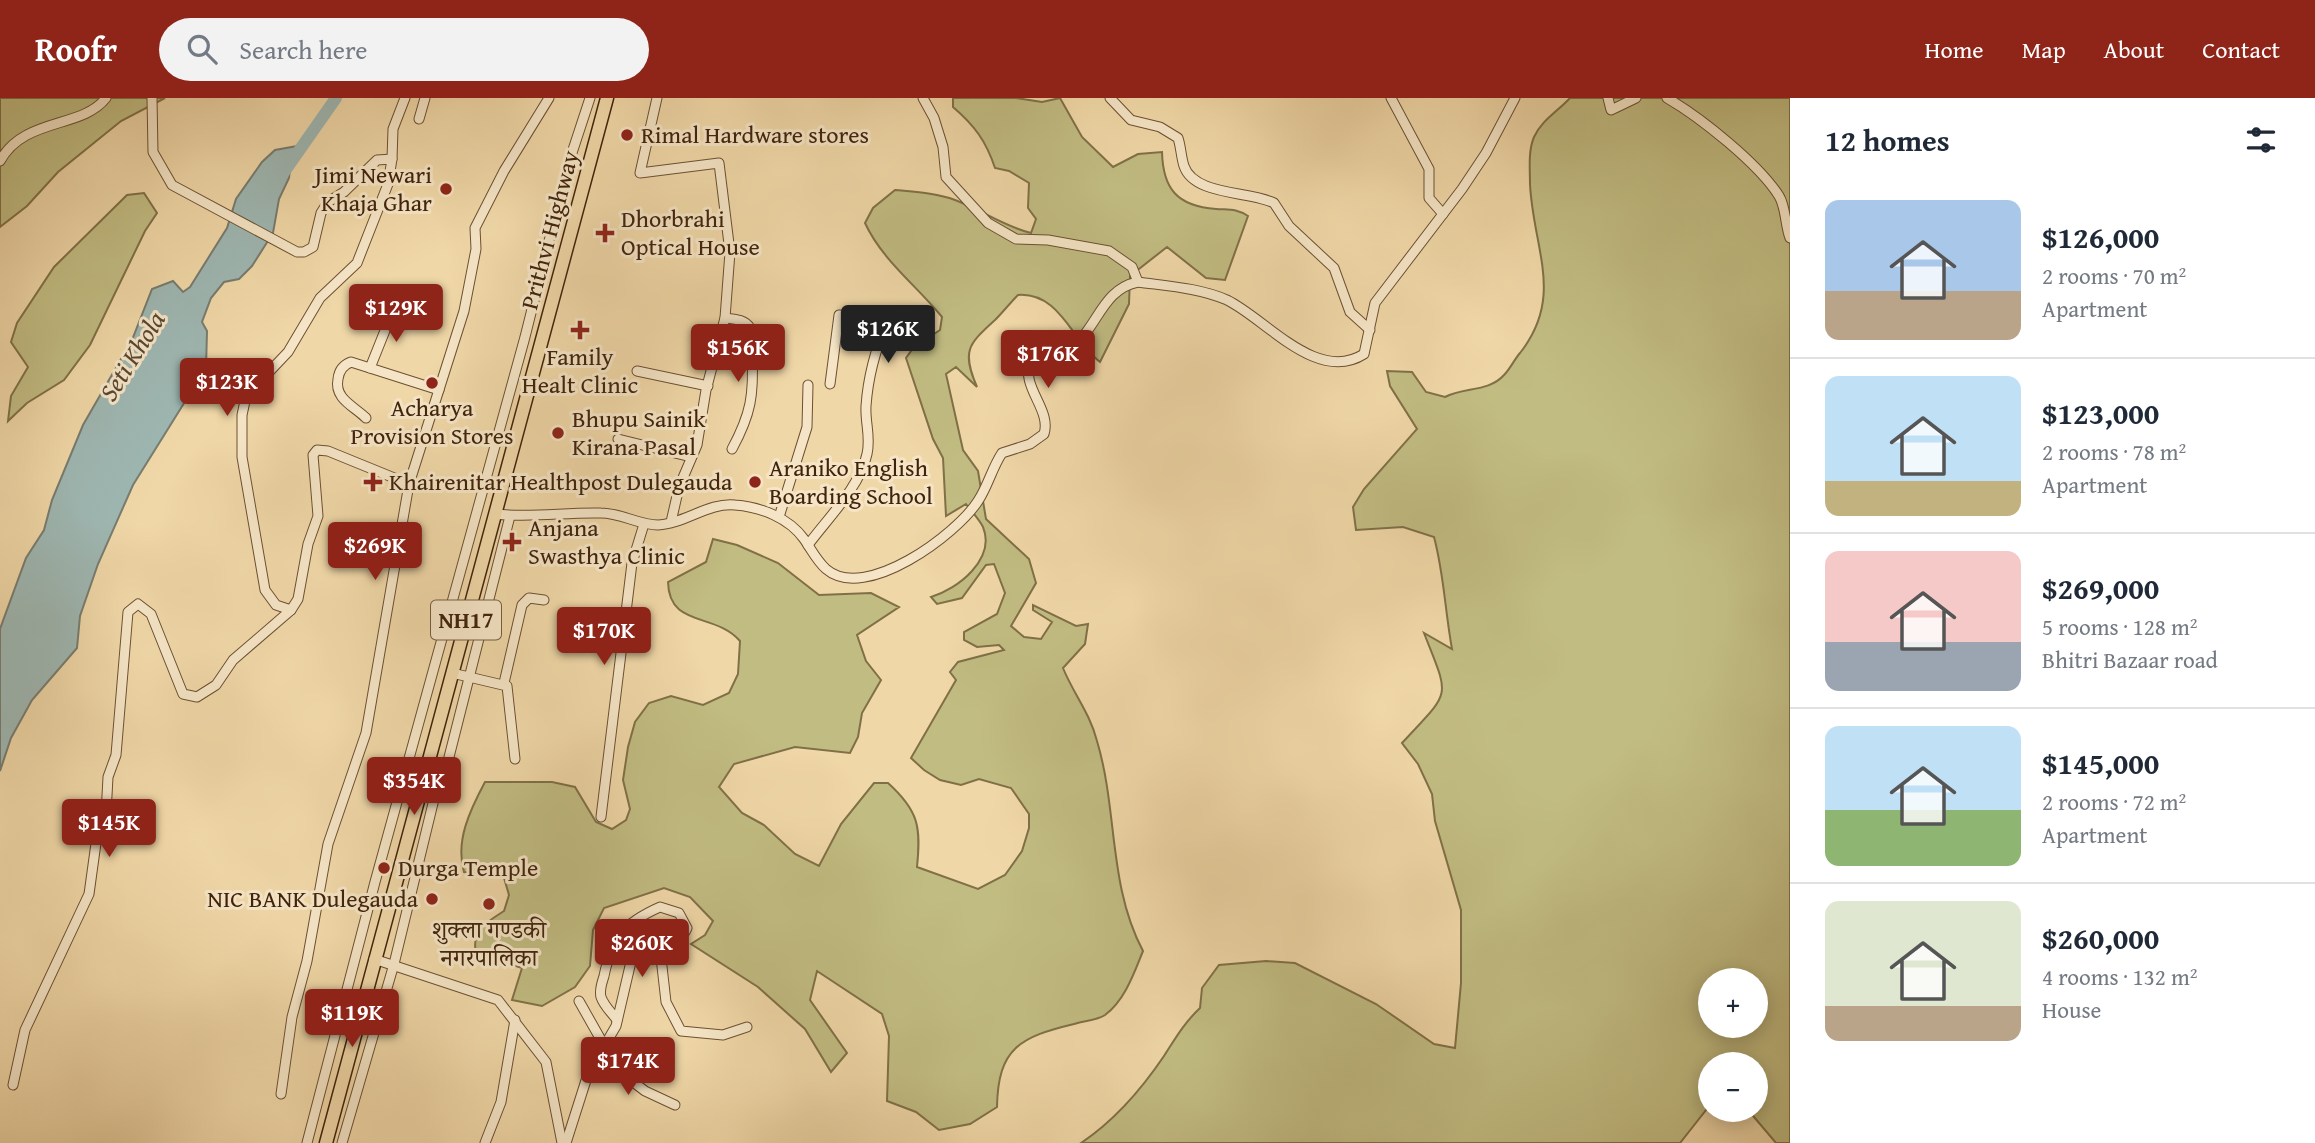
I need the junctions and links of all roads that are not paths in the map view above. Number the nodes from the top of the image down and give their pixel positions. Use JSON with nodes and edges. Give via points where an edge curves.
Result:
{"nodes":[{"id":1,"x":152,"y":98,"type":"edge"},
{"id":2,"x":405,"y":98,"type":"edge"},
{"id":3,"x":425,"y":98,"type":"edge"},
{"id":4,"x":549,"y":98,"type":"edge"},
{"id":5,"x":590,"y":98,"type":"edge"},
{"id":6,"x":607,"y":98,"type":"edge"},
{"id":7,"x":657,"y":98,"type":"edge"},
{"id":8,"x":923,"y":98,"type":"edge"},
{"id":9,"x":1110,"y":98,"type":"edge"},
{"id":10,"x":1391,"y":98,"type":"edge"},
{"id":11,"x":1515,"y":98,"type":"edge"},
{"id":12,"x":1608,"y":98,"type":"edge"},
{"id":13,"x":1636,"y":98,"type":"edge"},
{"id":14,"x":1667,"y":98,"type":"edge"},
{"id":15,"x":104,"y":99,"type":"edge"},
{"id":16,"x":419,"y":119,"type":"dead end"},
{"id":17,"x":392,"y":159,"type":"junction"},
{"id":18,"x":0,"y":161,"type":"edge"},
{"id":19,"x":1443,"y":214,"type":"junction"},
{"id":20,"x":1790,"y":238,"type":"edge"},
{"id":21,"x":1138,"y":282,"type":"junction"},
{"id":22,"x":394,"y":309,"type":"dead end"},
{"id":23,"x":725,"y":318,"type":"junction"},
{"id":24,"x":1370,"y":330,"type":"junction"},
{"id":25,"x":370,"y":368,"type":"junction"},
{"id":26,"x":637,"y":371,"type":"dead end"},
{"id":27,"x":830,"y":384,"type":"dead end"},
{"id":28,"x":808,"y":385,"type":"dead end"},
{"id":29,"x":708,"y":386,"type":"junction"},
{"id":30,"x":439,"y":390,"type":"junction"},
{"id":31,"x":366,"y":418,"type":"dead end"},
{"id":32,"x":618,"y":439,"type":"dead end"},
{"id":33,"x":732,"y":449,"type":"dead end"},
{"id":34,"x":691,"y":457,"type":"junction"},
{"id":35,"x":409,"y":484,"type":"junction"},
{"id":36,"x":495,"y":514,"type":"junction"},
{"id":37,"x":510,"y":516,"type":"junction"},
{"id":38,"x":779,"y":517,"type":"junction"},
{"id":39,"x":671,"y":522,"type":"junction"},
{"id":40,"x":645,"y":524,"type":"junction"},
{"id":41,"x":808,"y":545,"type":"junction"},
{"id":42,"x":544,"y":600,"type":"dead end"},
{"id":43,"x":291,"y":610,"type":"junction"},
{"id":44,"x":452,"y":673,"type":"junction"},
{"id":45,"x":468,"y":677,"type":"junction"},
{"id":46,"x":504,"y":683,"type":"junction"},
{"id":47,"x":515,"y":759,"type":"dead end"},
{"id":48,"x":601,"y":817,"type":"dead end"},
{"id":49,"x":658,"y":938,"type":"junction"},
{"id":50,"x":374,"y":959,"type":"junction"},
{"id":51,"x":394,"y":964,"type":"junction"},
{"id":52,"x":579,"y":1001,"type":"dead end"},
{"id":53,"x":515,"y":1020,"type":"junction"},
{"id":54,"x":617,"y":1020,"type":"junction"},
{"id":55,"x":747,"y":1027,"type":"dead end"},
{"id":56,"x":605,"y":1047,"type":"junction"},
{"id":57,"x":599,"y":1056,"type":"junction"},
{"id":58,"x":13,"y":1085,"type":"dead end"},
{"id":59,"x":281,"y":1094,"type":"dead end"},
{"id":60,"x":675,"y":1105,"type":"dead end"},
{"id":61,"x":311,"y":1127,"type":"junction"},
{"id":62,"x":328,"y":1138,"type":"edge"},
{"id":63,"x":307,"y":1143,"type":"edge"},
{"id":64,"x":342,"y":1143,"type":"edge"},
{"id":65,"x":485,"y":1143,"type":"edge"},
{"id":66,"x":564,"y":1143,"type":"edge"}],
"edges":[{"from":1,"to":17,"type":"street","via":[[153,152],[172,185],[286,248],[304,253],[313,247],[328,202],[377,160]]},
{"from":2,"to":17,"type":"street","via":[[393,129]]},
{"from":3,"to":16,"type":"street"},
{"from":4,"to":30,"type":"street","via":[[475,228],[476,249],[464,311]]},
{"from":5,"to":61,"type":"street","via":[[568,164]]},
{"from":6,"to":36,"type":"highway","name":"Prithvi Highway","number":"NH17"},
{"from":7,"to":23,"type":"street","via":[[640,173],[719,163],[730,252]]},
{"from":8,"to":21,"type":"street","via":[[943,147],[946,177],[988,223],[1016,239],[1109,251],[1132,267]]},
{"from":9,"to":24,"type":"street","via":[[1131,120],[1160,127],[1178,138],[1184,167],[1193,179],[1274,203],[1289,226],[1334,268],[1350,312]]},
{"from":10,"to":19,"type":"street","via":[[1429,169],[1429,198]]},
{"from":11,"to":19,"type":"street","via":[[1486,153]]},
{"from":12,"to":13,"type":"street","via":[[1611,110]]},
{"from":14,"to":20,"type":"street","via":[[1710,129],[1781,197]]},
{"from":15,"to":18,"type":"street","via":[[86,115],[32,132]]},
{"from":17,"to":43,"type":"street","via":[[388,184],[357,263],[320,298],[288,352],[249,393],[243,408],[242,457],[265,590],[276,605]]},
{"from":19,"to":24,"type":"street","via":[[1375,303]]},
{"from":21,"to":24,"type":"street","via":[[1209,293],[1229,301],[1265,323],[1293,348],[1322,359],[1357,359],[1368,346]]},
{"from":21,"to":41,"type":"street","via":[[1115,291],[1080,340],[1031,360],[1028,377],[1044,434],[1002,453],[977,502],[951,529],[899,566],[862,580],[828,571]]},
{"from":22,"to":25,"type":"street"},
{"from":23,"to":29,"type":"street"},
{"from":23,"to":33,"type":"street","via":[[744,321],[750,328],[753,399]]},
{"from":25,"to":30,"type":"street"},
{"from":25,"to":31,"type":"street","via":[[345,364],[337,383],[345,402]]},
{"from":26,"to":29,"type":"street"},
{"from":27,"to":41,"type":"street","via":[[839,315],[887,322],[876,348],[866,408],[870,433],[866,457],[852,485]]},
{"from":28,"to":38,"type":"street","via":[[807,427]]},
{"from":29,"to":34,"type":"street"},
{"from":30,"to":35,"type":"street"},
{"from":32,"to":34,"type":"street"},
{"from":34,"to":39,"type":"street"},
{"from":35,"to":43,"type":"street","via":[[317,450],[313,455],[318,516],[298,599]]},
{"from":35,"to":59,"type":"street","via":[[366,733],[328,844]]},
{"from":36,"to":37,"type":"street"},
{"from":36,"to":44,"type":"highway","name":"Prithvi Highway","number":"NH17"},
{"from":37,"to":40,"type":"street","via":[[602,513]]},
{"from":37,"to":45,"type":"street"},
{"from":38,"to":39,"type":"street","via":[[734,504]]},
{"from":38,"to":41,"type":"street"},
{"from":39,"to":40,"type":"street"},
{"from":40,"to":48,"type":"street","via":[[632,562]]},
{"from":42,"to":46,"type":"street","via":[[529,598],[522,605]]},
{"from":43,"to":58,"type":"street","via":[[233,660],[216,685],[197,697],[183,694],[151,614],[138,604],[128,612],[116,755],[108,777],[106,814],[97,836],[89,894],[25,1030]]},
{"from":44,"to":45,"type":"street"},
{"from":44,"to":50,"type":"highway","name":"Prithvi Highway","number":"NH17"},
{"from":45,"to":46,"type":"street"},
{"from":45,"to":51,"type":"street"},
{"from":46,"to":47,"type":"street","via":[[509,692]]},
{"from":49,"to":54,"type":"street","via":[[653,934],[638,942]]},
{"from":49,"to":54,"type":"street","via":[[685,932],[679,912],[660,907],[644,914],[618,934],[611,947],[600,993]]},
{"from":49,"to":55,"type":"street","via":[[666,1002],[681,1031],[723,1035]]},
{"from":50,"to":51,"type":"street"},
{"from":50,"to":62,"type":"highway","name":"Prithvi Highway","number":"NH17"},
{"from":51,"to":53,"type":"street","via":[[498,1000]]},
{"from":51,"to":64,"type":"street"},
{"from":52,"to":56,"type":"street"},
{"from":53,"to":65,"type":"street","via":[[500,1102]]},
{"from":53,"to":66,"type":"street","via":[[546,1062]]},
{"from":54,"to":56,"type":"street"},
{"from":56,"to":57,"type":"street"},
{"from":57,"to":60,"type":"street","via":[[645,1091]]},
{"from":57,"to":66,"type":"street","via":[[580,1092]]},
{"from":61,"to":62,"type":"street"},
{"from":61,"to":63,"type":"street"}]}
